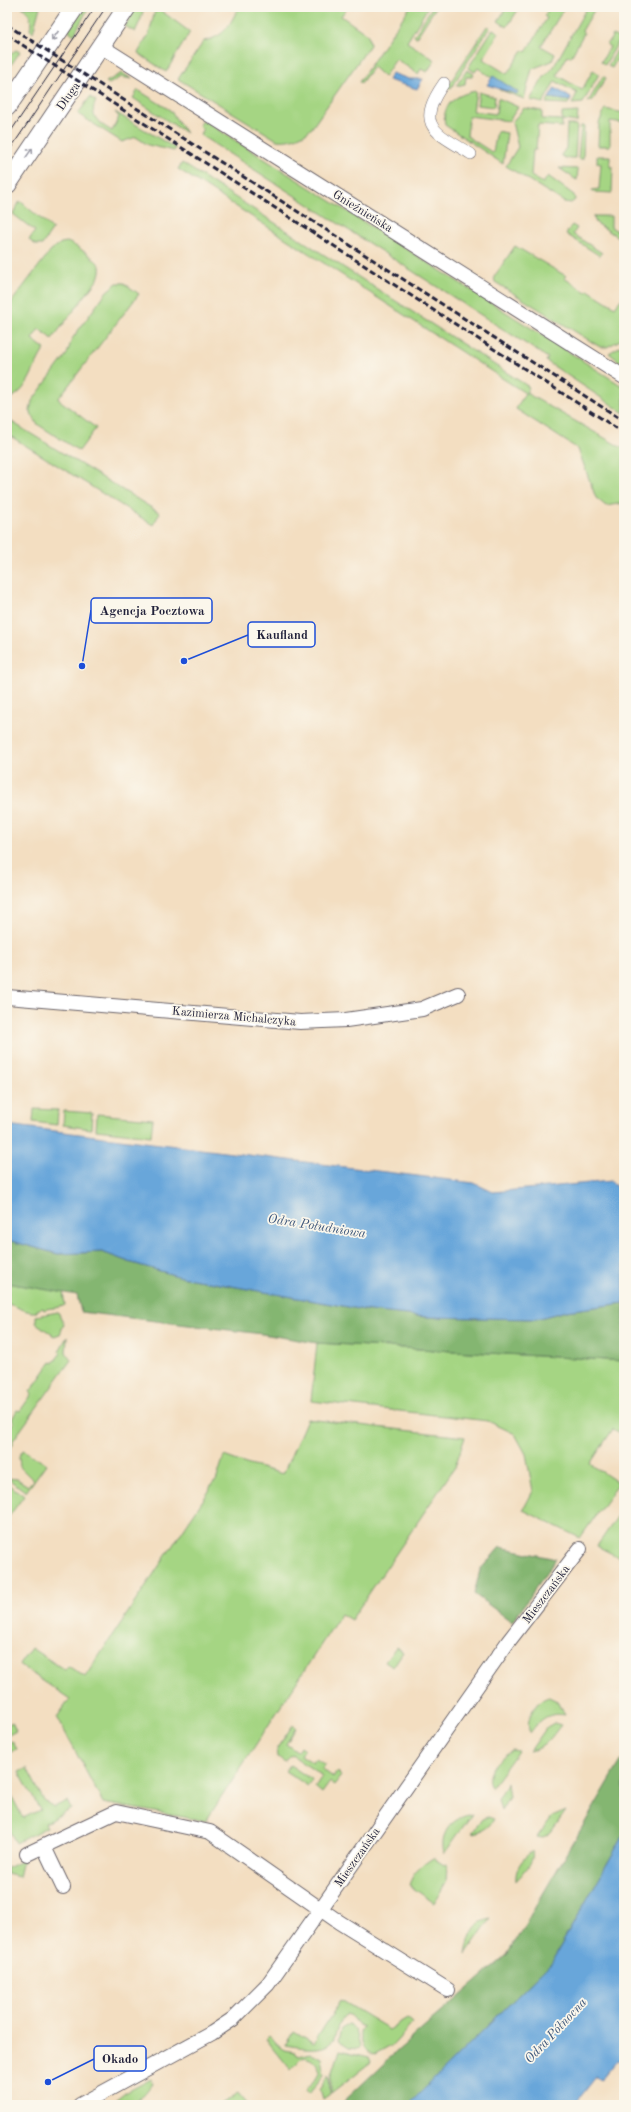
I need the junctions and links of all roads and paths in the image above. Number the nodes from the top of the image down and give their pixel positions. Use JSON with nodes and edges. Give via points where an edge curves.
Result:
{"nodes":[{"id":1,"x":75,"y":7,"type":"edge"},
{"id":2,"x":127,"y":7,"type":"edge"},
{"id":3,"x":102,"y":47,"type":"junction"},
{"id":4,"x":444,"y":83,"type":"dead end"},
{"id":5,"x":7,"y":107,"type":"edge"},
{"id":6,"x":471,"y":154,"type":"dead end"},
{"id":7,"x":7,"y":185,"type":"edge"},
{"id":8,"x":624,"y":376,"type":"edge"},
{"id":9,"x":458,"y":994,"type":"dead end"},
{"id":10,"x":7,"y":997,"type":"edge"},
{"id":11,"x":580,"y":1549,"type":"dead end"},
{"id":12,"x":44,"y":1847,"type":"junction"},
{"id":13,"x":27,"y":1854,"type":"dead end"},
{"id":14,"x":63,"y":1887,"type":"dead end"},
{"id":15,"x":321,"y":1909,"type":"junction"},
{"id":16,"x":448,"y":1990,"type":"dead end"},
{"id":17,"x":80,"y":2105,"type":"edge"}],
"edges":[{"from":1,"to":5,"type":"street","one_way":true},
{"from":2,"to":3,"type":"street","name":"Długa"},
{"from":7,"to":3,"type":"street","name":"Długa","one_way":true},
{"from":3,"to":8,"type":"street","name":"Gnieźnieńska"},
{"from":4,"to":6,"type":"street","via":[[435,96],[430,110],[430,124],[440,135]]},
{"from":9,"to":10,"type":"street","name":"Kazimierza Michalczyka","via":[[422,1009],[346,1020],[300,1022]]},
{"from":11,"to":15,"type":"street","name":"Mieszczańska","via":[[508,1642]]},
{"from":12,"to":13,"type":"street"},
{"from":12,"to":14,"type":"street"},
{"from":12,"to":15,"type":"street","via":[[116,1812],[210,1832]]},
{"from":15,"to":16,"type":"street"},
{"from":15,"to":17,"type":"street","name":"Mieszczańska","via":[[268,1984],[233,2019]]}]}
